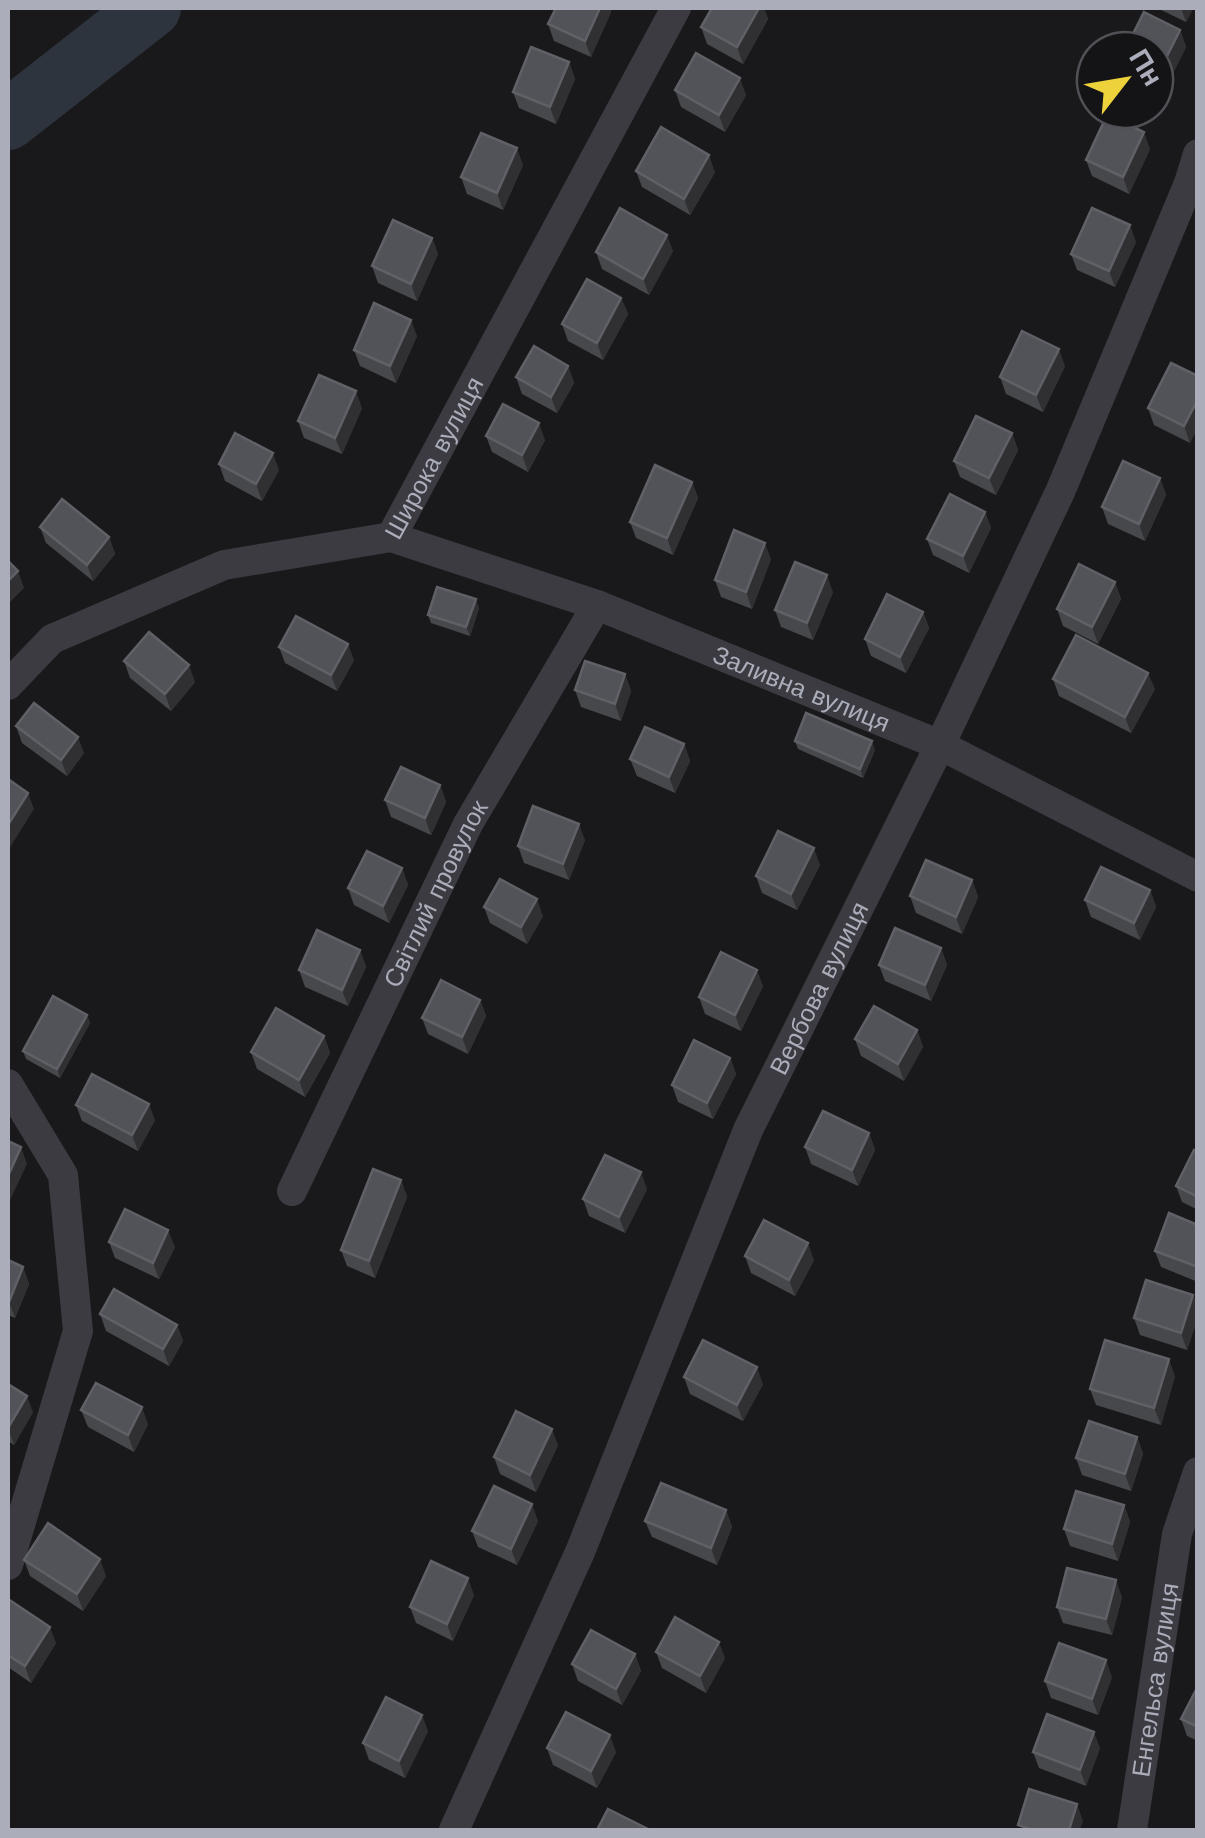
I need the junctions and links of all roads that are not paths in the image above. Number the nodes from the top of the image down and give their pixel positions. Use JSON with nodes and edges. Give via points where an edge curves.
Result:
{"nodes":[{"id":1,"x":676,"y":8,"type":"edge"},
{"id":2,"x":1198,"y":154,"type":"edge"},
{"id":3,"x":391,"y":537,"type":"junction"},
{"id":4,"x":598,"y":605,"type":"junction"},
{"id":5,"x":8,"y":685,"type":"edge"},
{"id":6,"x":940,"y":745,"type":"junction"},
{"id":7,"x":1198,"y":877,"type":"edge"},
{"id":8,"x":8,"y":1084,"type":"edge"},
{"id":9,"x":292,"y":1190,"type":"dead end"},
{"id":10,"x":1198,"y":1472,"type":"edge"},
{"id":11,"x":8,"y":1565,"type":"edge"},
{"id":12,"x":454,"y":1830,"type":"edge"},
{"id":13,"x":1132,"y":1830,"type":"edge"}],
"edges":[{"from":1,"to":3,"type":"street","name":"Широка вулиця"},
{"from":2,"to":6,"type":"street","name":"Вербова вулиця","via":[[1060,492]]},
{"from":3,"to":4,"type":"street","name":"Заливна вулиця"},
{"from":3,"to":5,"type":"street","name":"Широка вулиця","via":[[224,565],[52,638]]},
{"from":4,"to":6,"type":"street","name":"Заливна вулиця"},
{"from":4,"to":9,"type":"street","name":"Світлий провулок","via":[[468,824]]},
{"from":6,"to":7,"type":"street","name":"Заливна вулиця"},
{"from":6,"to":12,"type":"street","name":"Вербова вулиця","via":[[748,1130],[580,1552]]},
{"from":8,"to":11,"type":"street","via":[[63,1176],[78,1332]]},
{"from":10,"to":13,"type":"street","name":"Енгельса вулиця","via":[[1177,1534]]}]}
